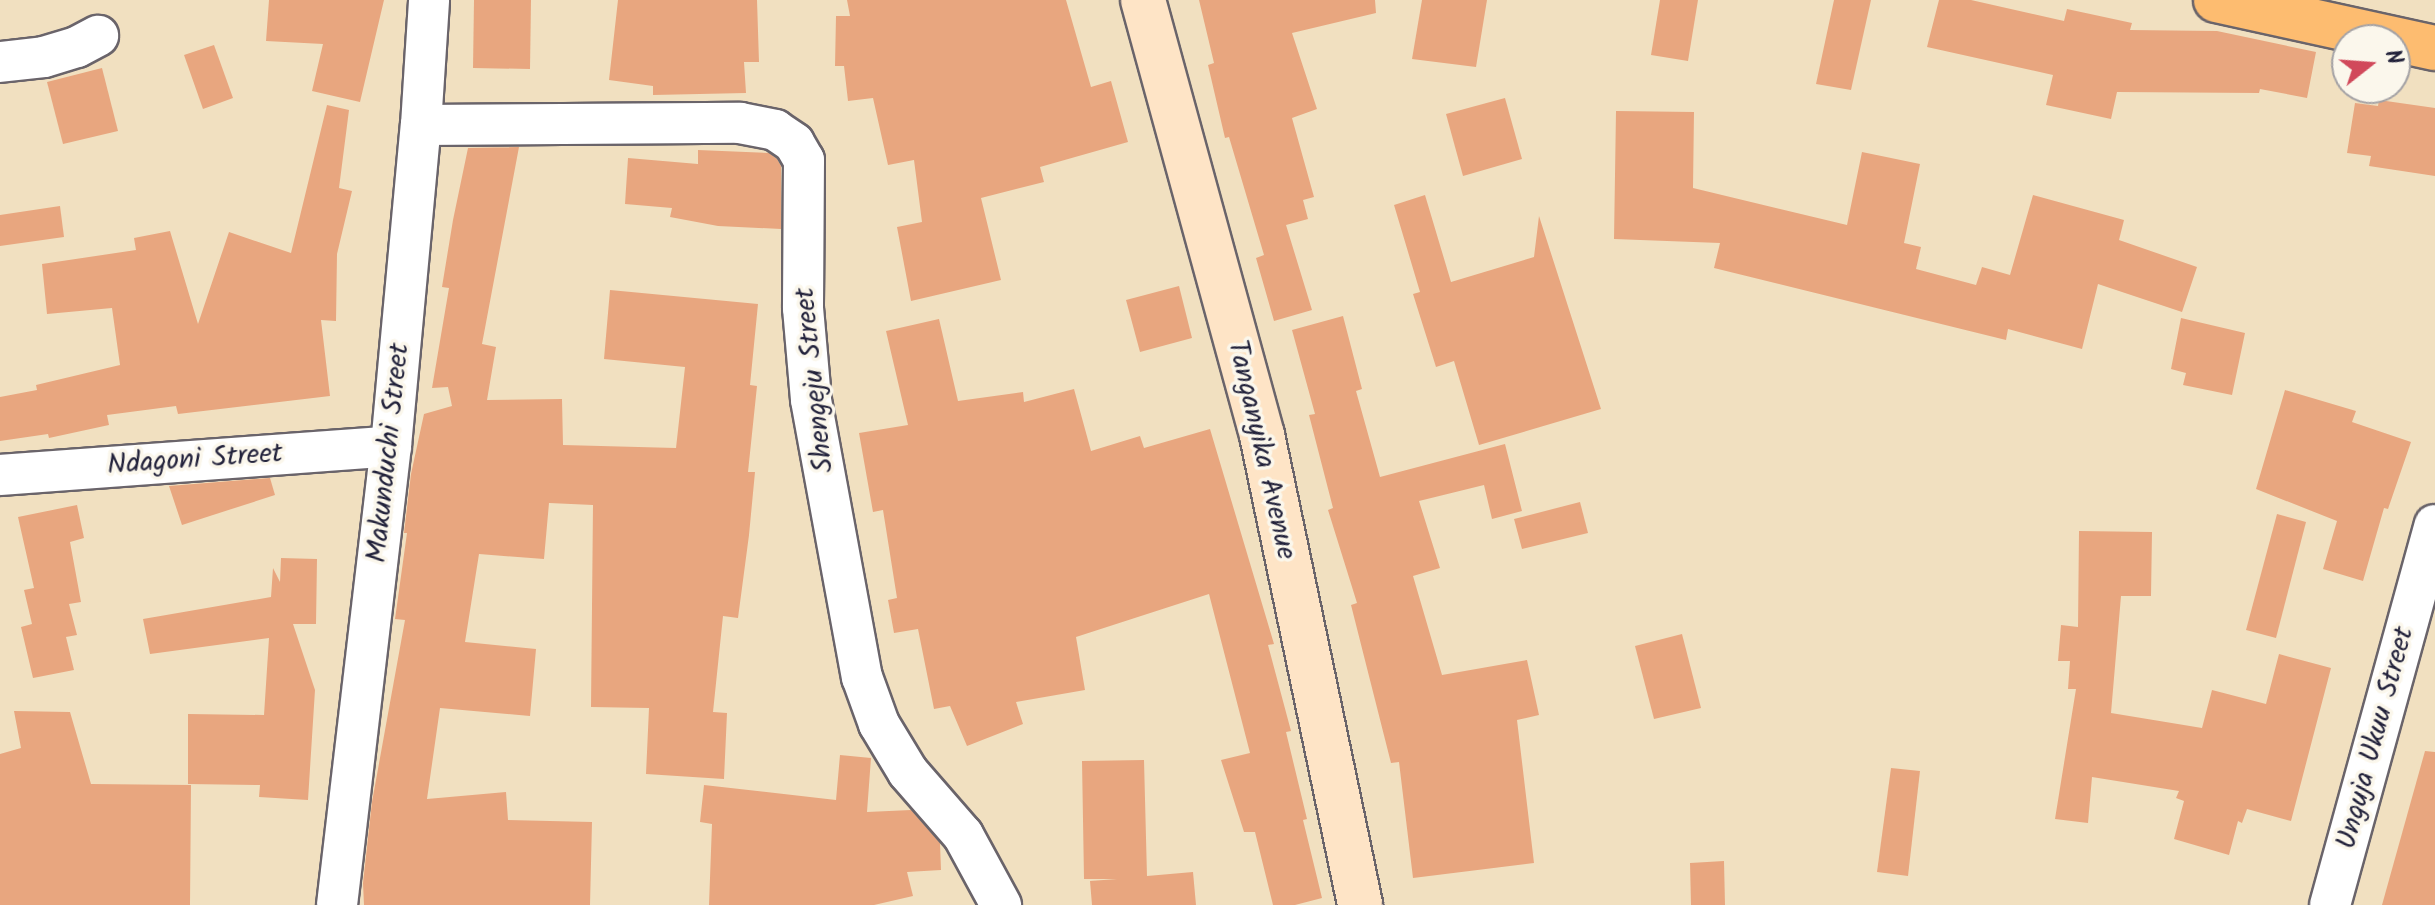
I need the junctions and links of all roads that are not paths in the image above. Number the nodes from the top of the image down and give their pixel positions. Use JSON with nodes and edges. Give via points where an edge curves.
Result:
{"nodes":[{"id":1,"x":429,"y":0,"type":"edge"},
{"id":2,"x":1143,"y":0,"type":"edge"},
{"id":3,"x":2216,"y":0,"type":"edge"},
{"id":4,"x":98,"y":36,"type":"dead end"},
{"id":5,"x":2435,"y":48,"type":"edge"},
{"id":6,"x":0,"y":62,"type":"edge"},
{"id":7,"x":421,"y":125,"type":"junction"},
{"id":8,"x":391,"y":446,"type":"junction"},
{"id":9,"x":0,"y":475,"type":"edge"},
{"id":10,"x":2435,"y":525,"type":"edge"},
{"id":11,"x":337,"y":905,"type":"edge"},
{"id":12,"x":1001,"y":905,"type":"edge"},
{"id":13,"x":1360,"y":905,"type":"edge"},
{"id":14,"x":2330,"y":905,"type":"edge"}],
"edges":[{"from":1,"to":7,"type":"street","name":"Makunduchi Street"},
{"from":2,"to":13,"type":"main road","name":"Tanganyika Avenue","via":[[1262,435]]},
{"from":3,"to":5,"type":"highway"},
{"from":4,"to":6,"type":"street","via":[[44,57]]},
{"from":7,"to":8,"type":"street","name":"Makunduchi Street"},
{"from":7,"to":12,"type":"street","name":"Shengeju Street","via":[[740,123],[775,130],[794,143],[804,160],[803,308],[811,400],[862,677],[879,724],[908,772],[963,835]]},
{"from":8,"to":9,"type":"street","name":"Ndagoni Street"},
{"from":8,"to":11,"type":"street","name":"Makunduchi Street"},
{"from":10,"to":14,"type":"street","name":"Unguja Ukuu Street"}]}
